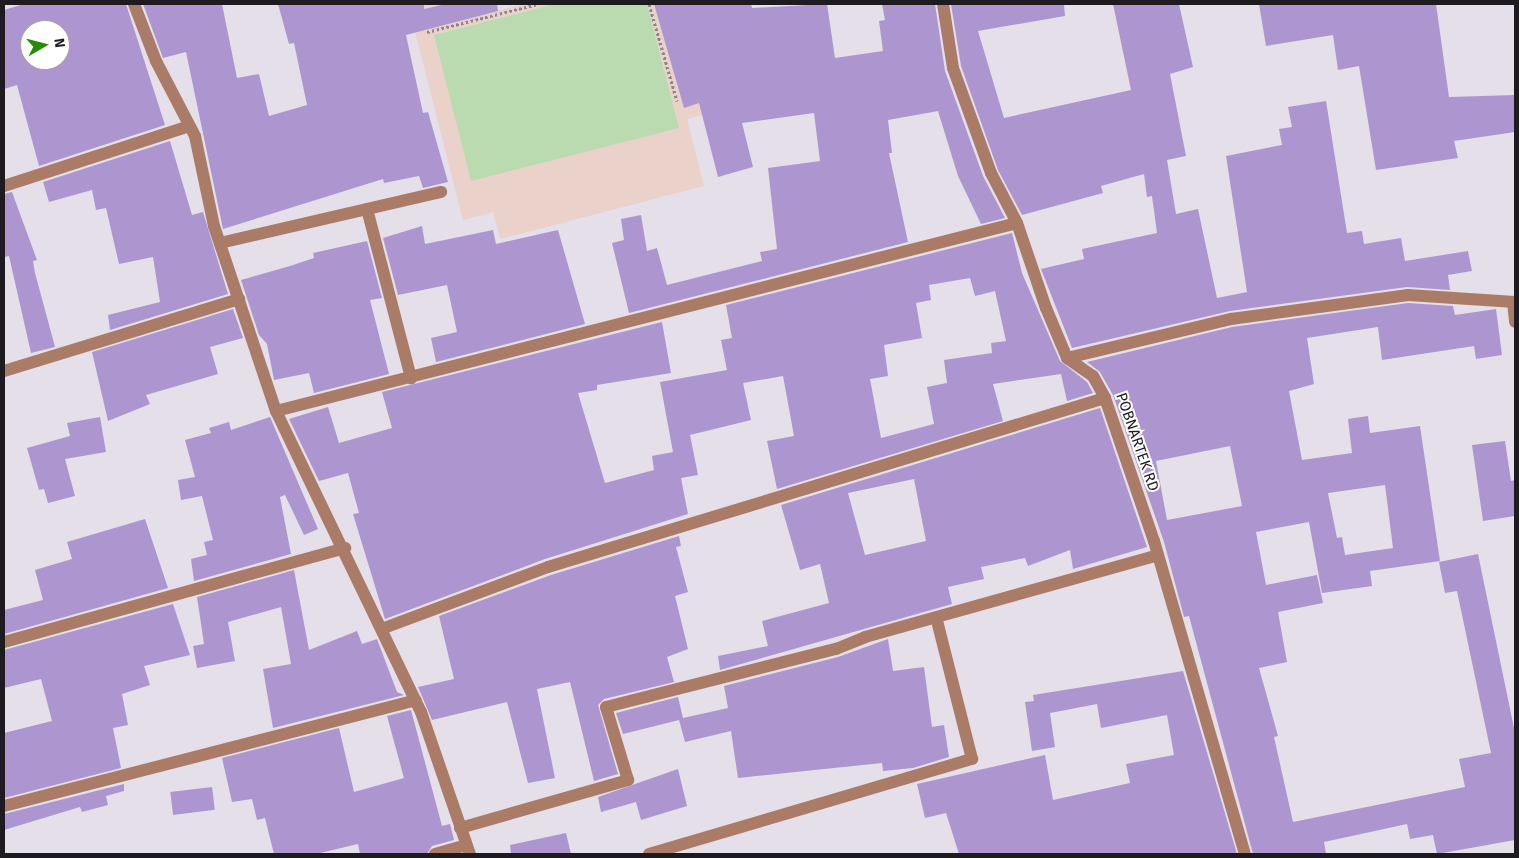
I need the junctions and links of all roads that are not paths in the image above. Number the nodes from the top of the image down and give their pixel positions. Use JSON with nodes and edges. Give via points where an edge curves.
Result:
{"nodes":[{"id":1,"x":134,"y":4,"type":"edge"},
{"id":2,"x":943,"y":4,"type":"edge"},
{"id":3,"x":190,"y":126,"type":"junction"},
{"id":4,"x":4,"y":186,"type":"edge"},
{"id":5,"x":441,"y":192,"type":"dead end"},
{"id":6,"x":367,"y":209,"type":"junction"},
{"id":7,"x":1018,"y":224,"type":"junction"},
{"id":8,"x":220,"y":244,"type":"junction"},
{"id":9,"x":239,"y":299,"type":"junction"},
{"id":10,"x":1514,"y":302,"type":"edge"},
{"id":11,"x":1515,"y":322,"type":"edge"},
{"id":12,"x":1067,"y":358,"type":"junction"},
{"id":13,"x":4,"y":371,"type":"edge"},
{"id":14,"x":411,"y":378,"type":"junction"},
{"id":15,"x":1105,"y":398,"type":"junction"},
{"id":16,"x":276,"y":411,"type":"junction"},
{"id":17,"x":345,"y":548,"type":"junction"},
{"id":18,"x":1158,"y":555,"type":"junction"},
{"id":19,"x":936,"y":617,"type":"junction"},
{"id":20,"x":384,"y":628,"type":"junction"},
{"id":21,"x":4,"y":642,"type":"edge"},
{"id":22,"x":416,"y":700,"type":"junction"},
{"id":23,"x":4,"y":806,"type":"edge"},
{"id":24,"x":460,"y":828,"type":"junction"},
{"id":25,"x":468,"y":849,"type":"edge"},
{"id":26,"x":436,"y":854,"type":"edge"},
{"id":27,"x":649,"y":854,"type":"edge"},
{"id":28,"x":1245,"y":854,"type":"edge"}],
"edges":[{"from":1,"to":3,"type":"street","via":[[156,61]]},
{"from":2,"to":7,"type":"street","via":[[953,68],[991,173]]},
{"from":3,"to":4,"type":"street"},
{"from":3,"to":8,"type":"street"},
{"from":5,"to":6,"type":"street"},
{"from":6,"to":8,"type":"street"},
{"from":6,"to":14,"type":"street"},
{"from":7,"to":12,"type":"street"},
{"from":7,"to":14,"type":"street"},
{"from":8,"to":9,"type":"street"},
{"from":9,"to":13,"type":"street"},
{"from":9,"to":16,"type":"street"},
{"from":10,"to":11,"type":"street"},
{"from":10,"to":12,"type":"street","via":[[1408,295],[1231,319]]},
{"from":12,"to":15,"type":"street","name":"POBNARTEK RD","via":[[1093,376]]},
{"from":14,"to":16,"type":"street"},
{"from":15,"to":18,"type":"street","name":"POBNARTEK RD"},
{"from":15,"to":20,"type":"street","via":[[548,567]]},
{"from":16,"to":17,"type":"street"},
{"from":17,"to":20,"type":"street"},
{"from":17,"to":21,"type":"street"},
{"from":18,"to":19,"type":"street"},
{"from":18,"to":28,"type":"street","name":"POBNARTEK RD"},
{"from":19,"to":24,"type":"street","via":[[836,649],[606,707],[628,780]]},
{"from":19,"to":27,"type":"street","via":[[972,759]]},
{"from":20,"to":22,"type":"street"},
{"from":22,"to":23,"type":"street"},
{"from":22,"to":24,"type":"street"},
{"from":24,"to":25,"type":"street"},
{"from":25,"to":26,"type":"street"}]}
